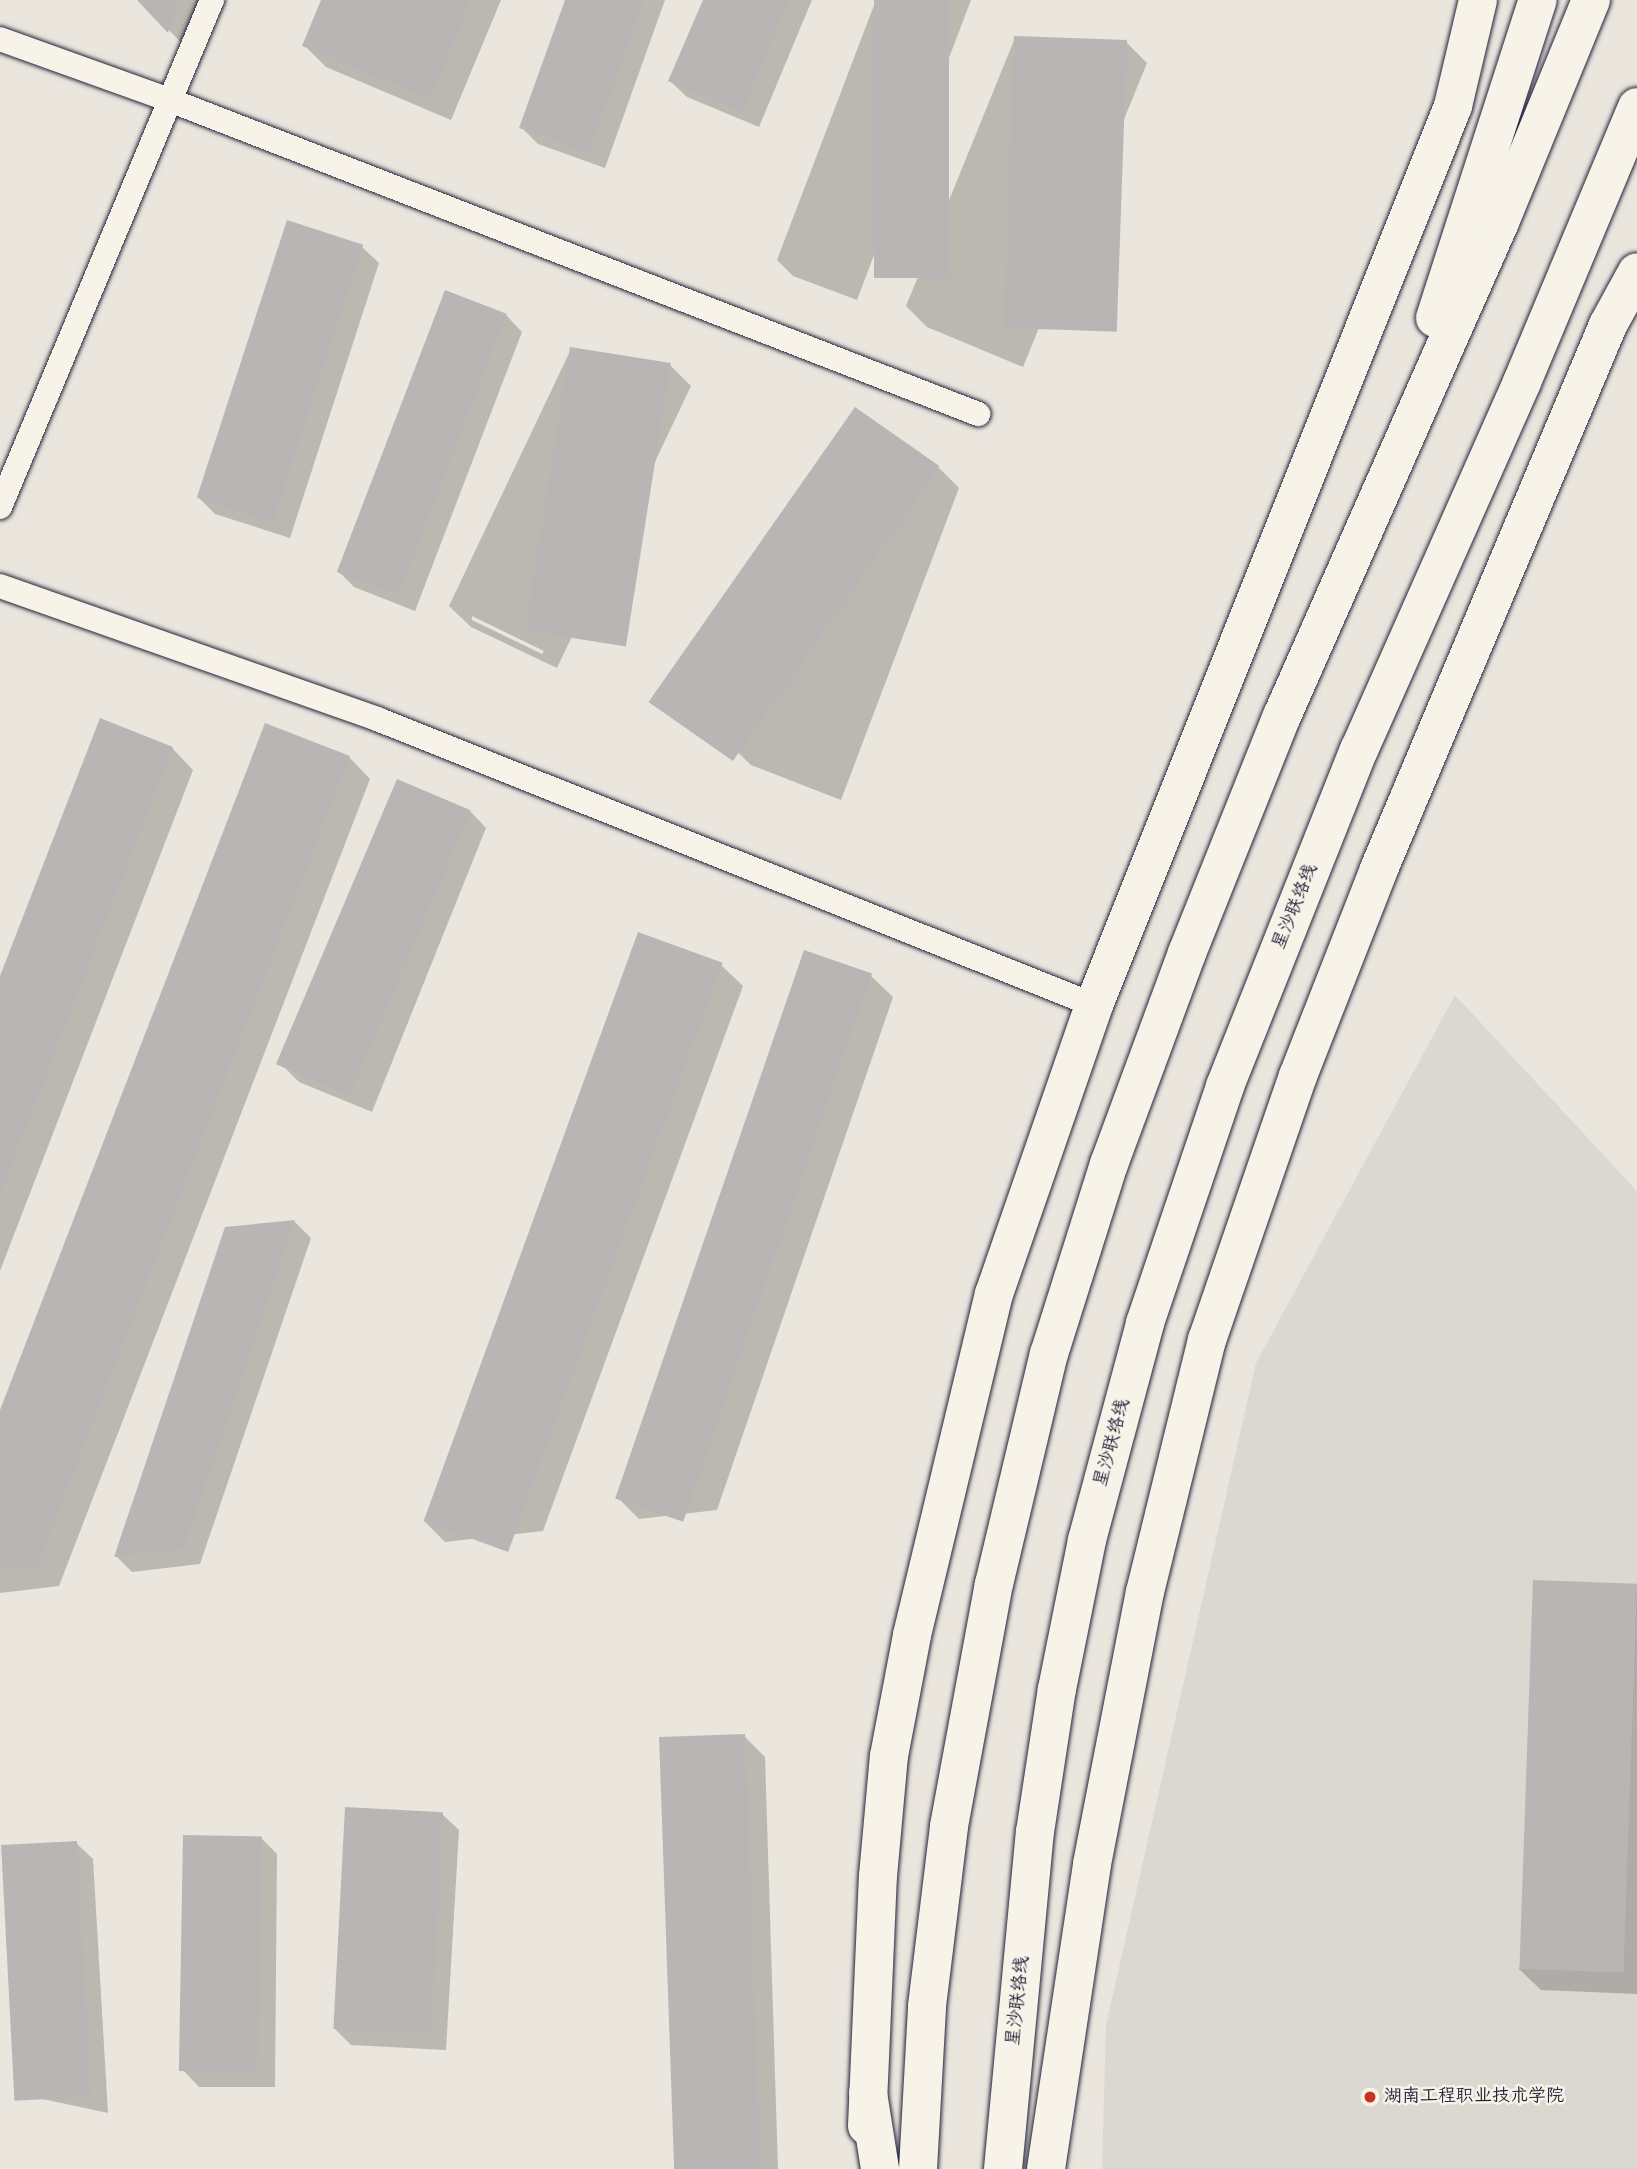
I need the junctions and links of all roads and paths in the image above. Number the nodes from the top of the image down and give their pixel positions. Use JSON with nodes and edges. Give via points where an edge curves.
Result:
{"nodes":[{"id":1,"x":212,"y":0,"type":"edge"},
{"id":2,"x":1478,"y":0,"type":"edge"},
{"id":3,"x":1538,"y":0,"type":"edge"},
{"id":4,"x":1591,"y":0,"type":"edge"},
{"id":5,"x":0,"y":39,"type":"edge"},
{"id":6,"x":172,"y":101,"type":"junction"},
{"id":7,"x":1637,"y":107,"type":"edge"},
{"id":8,"x":1637,"y":178,"type":"edge"},
{"id":9,"x":1637,"y":272,"type":"edge"},
{"id":10,"x":1522,"y":382,"type":"junction"},
{"id":11,"x":978,"y":414,"type":"dead end"},
{"id":12,"x":1385,"y":480,"type":"junction"},
{"id":13,"x":0,"y":507,"type":"edge"},
{"id":14,"x":0,"y":586,"type":"edge"},
{"id":15,"x":1094,"y":1005,"type":"junction"},
{"id":16,"x":868,"y":2094,"type":"junction"},
{"id":17,"x":866,"y":2169,"type":"edge"},
{"id":18,"x":880,"y":2169,"type":"edge"},
{"id":19,"x":918,"y":2169,"type":"edge"},
{"id":20,"x":1003,"y":2169,"type":"edge"},
{"id":21,"x":1046,"y":2169,"type":"edge"}],
"edges":[{"from":1,"to":6,"type":"lane"},
{"from":2,"to":15,"type":"main road","via":[[1453,106]]},
{"from":3,"to":12,"type":"main road","via":[[1496,118]]},
{"from":4,"to":12,"type":"main road","via":[[1500,222]]},
{"from":5,"to":6,"type":"lane"},
{"from":6,"to":11,"type":"lane"},
{"from":6,"to":13,"type":"lane"},
{"from":7,"to":10,"type":"main road"},
{"from":8,"to":10,"type":"main road"},
{"from":9,"to":21,"type":"main road","via":[[1608,325],[1379,869],[1298,1076],[1207,1340],[1145,1592],[1108,1782],[1070,1989]]},
{"from":10,"to":20,"type":"main road","name":"星沙联络线","via":[[1359,750],[1225,1086],[1145,1323],[1087,1539],[1035,1832]]},
{"from":12,"to":19,"type":"main road","via":[[1282,716],[1187,953],[1105,1176],[1045,1368],[994,1584],[949,1826],[927,2006]]},
{"from":14,"to":15,"type":"lane","via":[[377,719]]},
{"from":15,"to":16,"type":"main road","via":[[994,1294],[912,1635],[890,1756],[880,1849]]},
{"from":16,"to":17,"type":"main road"},
{"from":16,"to":18,"type":"main road"}]}
